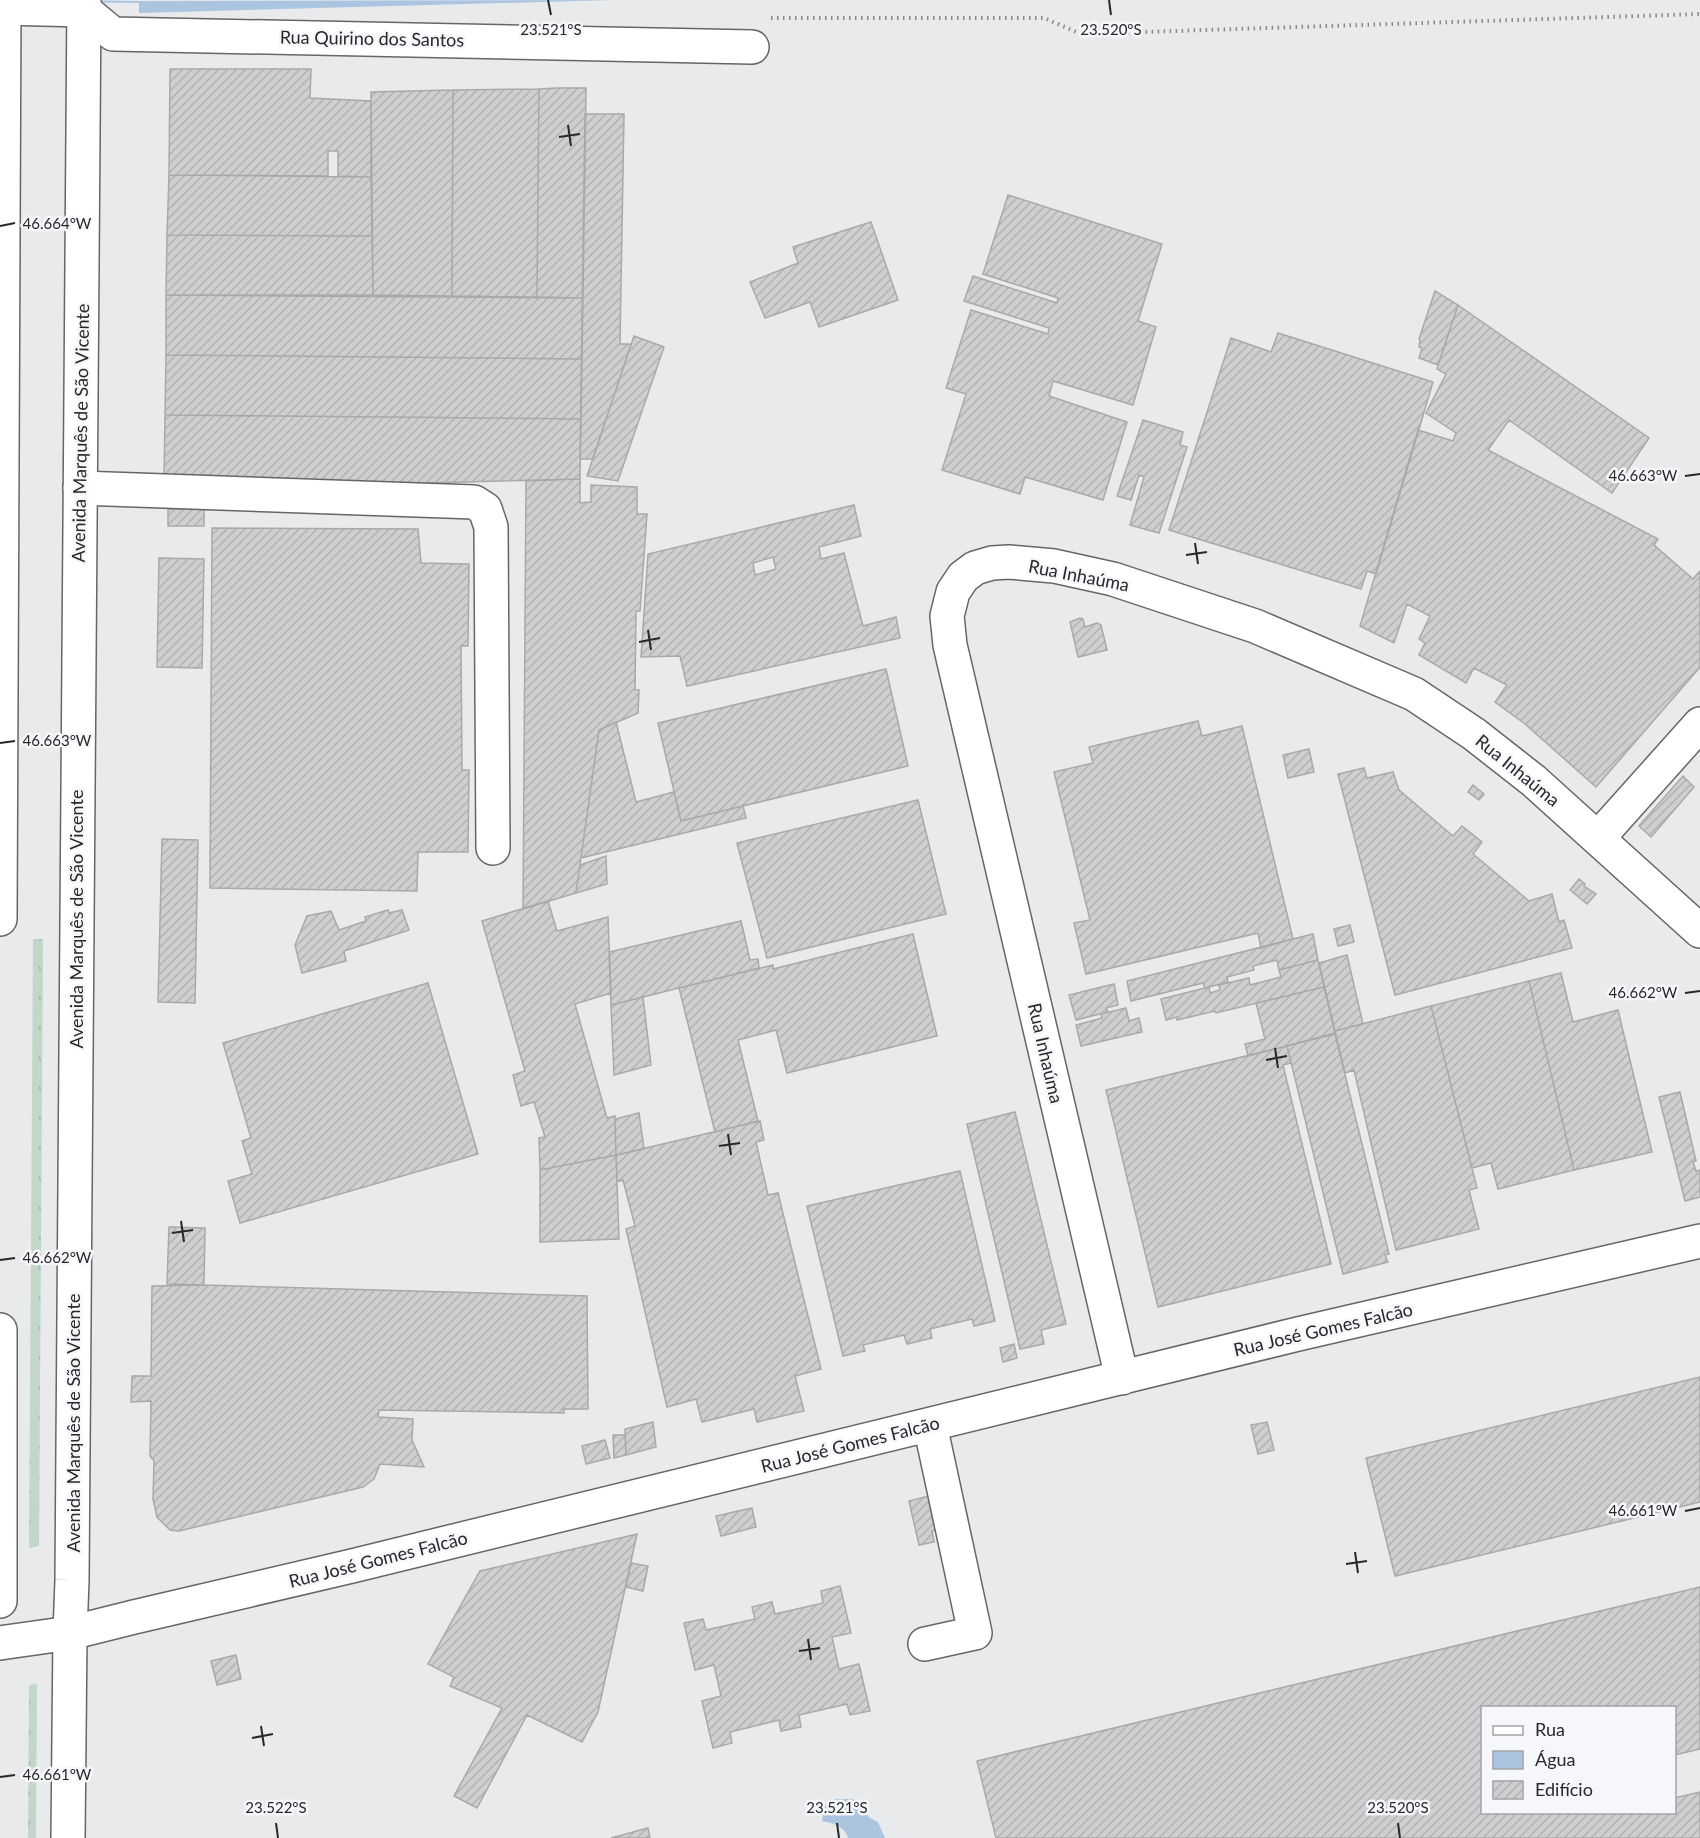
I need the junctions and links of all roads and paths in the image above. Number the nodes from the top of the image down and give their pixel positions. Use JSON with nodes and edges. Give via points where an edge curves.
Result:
{"nodes":[{"id":1,"x":84,"y":5,"type":"edge"},
{"id":2,"x":3,"y":6,"type":"edge"},
{"id":3,"x":1700,"y":14,"type":"edge"},
{"id":4,"x":1308,"y":26,"type":"dead end"},
{"id":5,"x":752,"y":47,"type":"dead end"},
{"id":6,"x":80,"y":488,"type":"junction"},
{"id":7,"x":1,"y":676,"type":"edge"},
{"id":8,"x":1700,"y":724,"type":"edge"},
{"id":9,"x":1598,"y":838,"type":"junction"},
{"id":10,"x":493,"y":848,"type":"dead end"},
{"id":11,"x":0,"y":919,"type":"edge"},
{"id":12,"x":1700,"y":931,"type":"edge"},
{"id":13,"x":1700,"y":1241,"type":"edge"},
{"id":14,"x":0,"y":1330,"type":"edge"},
{"id":15,"x":1122,"y":1378,"type":"junction"},
{"id":16,"x":930,"y":1425,"type":"junction"},
{"id":17,"x":0,"y":1601,"type":"edge"},
{"id":18,"x":70,"y":1634,"type":"junction"},
{"id":19,"x":0,"y":1642,"type":"edge"},
{"id":20,"x":925,"y":1644,"type":"dead end"},
{"id":21,"x":68,"y":1838,"type":"edge"}],
"edges":[{"from":1,"to":2,"type":"street"},
{"from":1,"to":5,"type":"street","name":"Rua Quirino dos Santos","via":[[113,34]]},
{"from":1,"to":6,"type":"street","name":"Avenida Marquês de São Vicente"},
{"from":2,"to":7,"type":"street"},
{"from":3,"to":4,"type":"path"},
{"from":6,"to":10,"type":"street","via":[[474,502],[485,509],[491,527]]},
{"from":6,"to":18,"type":"street","name":"Avenida Marquês de São Vicente"},
{"from":7,"to":11,"type":"street"},
{"from":8,"to":9,"type":"street"},
{"from":9,"to":12,"type":"street","name":"Rua Inhaúma"},
{"from":9,"to":15,"type":"street","name":"Rua Inhaúma","via":[[1491,747],[1414,694],[1256,626],[1113,579],[1054,566],[992,563],[975,568],[963,578],[953,592],[947,616],[950,645]]},
{"from":13,"to":15,"type":"street","name":"Rua José Gomes Falcão"},
{"from":14,"to":17,"type":"street"},
{"from":15,"to":16,"type":"street","name":"Rua José Gomes Falcão"},
{"from":16,"to":18,"type":"street","name":"Rua José Gomes Falcão"},
{"from":16,"to":20,"type":"street","via":[[975,1633]]},
{"from":18,"to":19,"type":"street","name":"Rua José Gomes Falcão"},
{"from":18,"to":21,"type":"street","name":"Avenida Marquês de São Vicente"}]}
